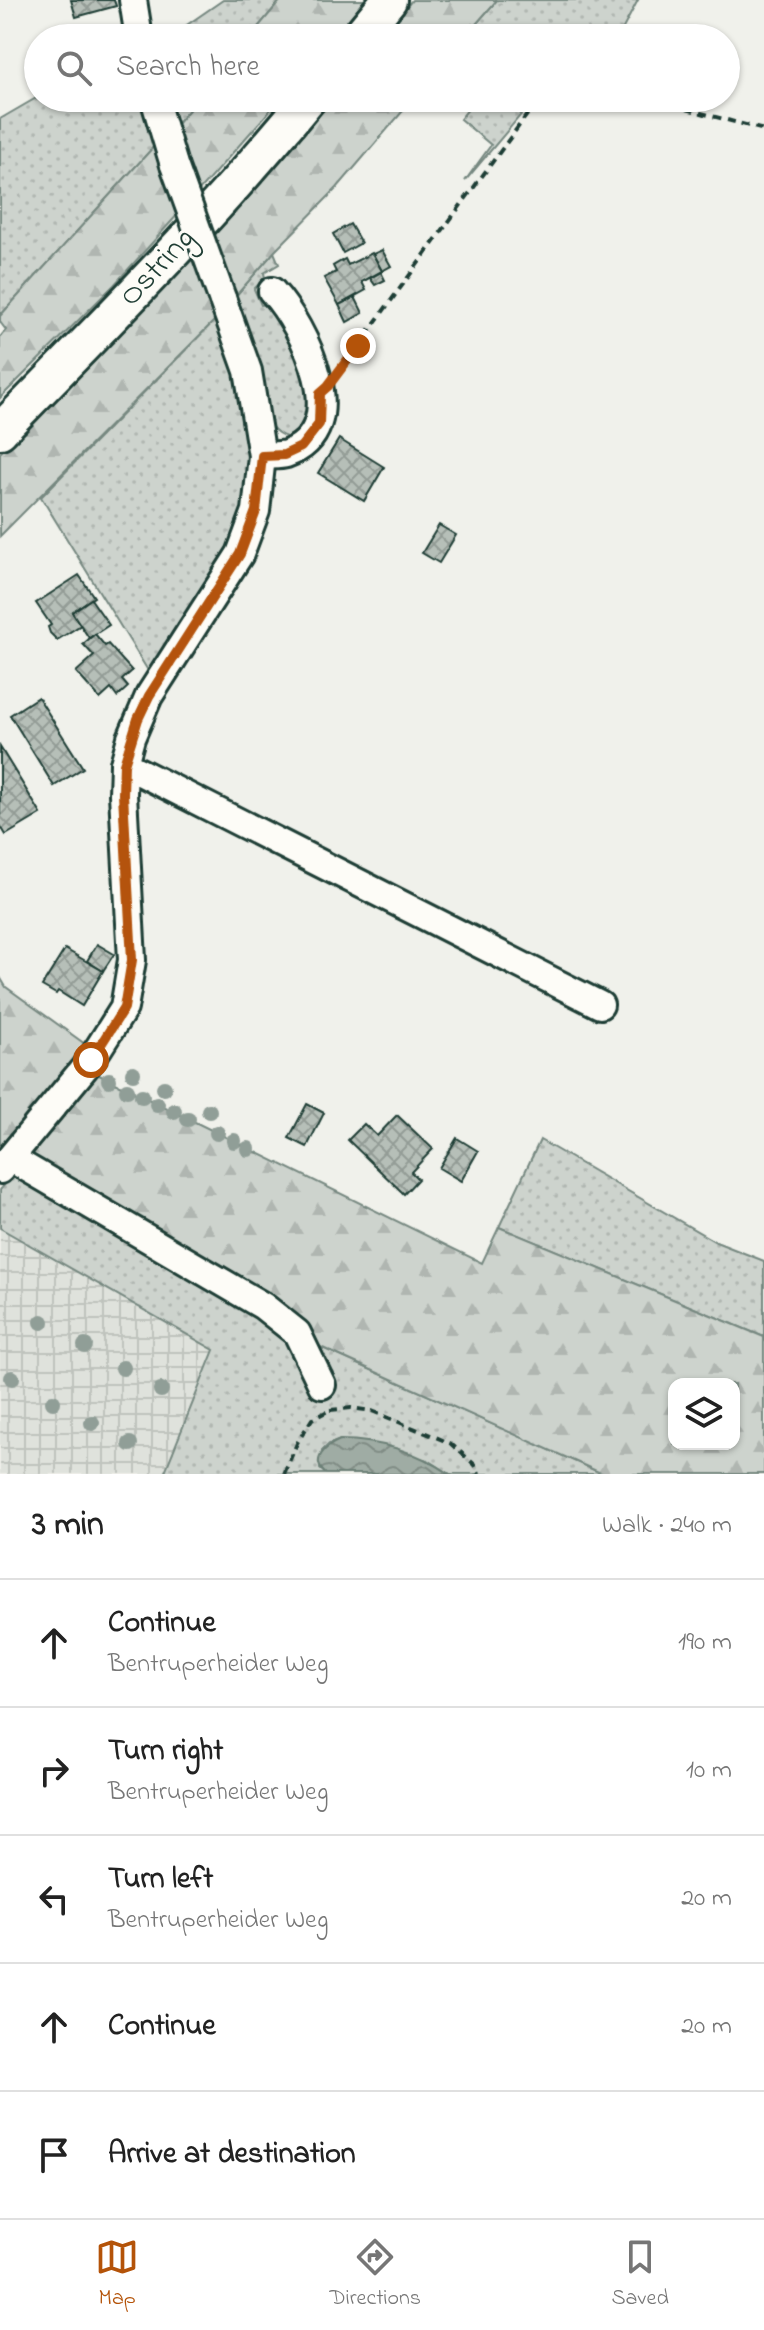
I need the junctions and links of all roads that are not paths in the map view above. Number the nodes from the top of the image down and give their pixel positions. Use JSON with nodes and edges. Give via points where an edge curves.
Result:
{"nodes":[{"id":1,"x":133,"y":0,"type":"edge"},
{"id":2,"x":389,"y":0,"type":"edge"},
{"id":3,"x":137,"y":24,"type":"edge"},
{"id":4,"x":369,"y":24,"type":"edge"},
{"id":5,"x":158,"y":112,"type":"edge"},
{"id":6,"x":298,"y":112,"type":"edge"},
{"id":7,"x":272,"y":291,"type":"dead end"},
{"id":8,"x":0,"y":431,"type":"edge"},
{"id":9,"x":262,"y":456,"type":"junction"},
{"id":10,"x":124,"y":764,"type":"junction"},
{"id":11,"x":600,"y":1005,"type":"dead end"},
{"id":12,"x":5,"y":1164,"type":"edge"},
{"id":13,"x":326,"y":1397,"type":"road end"}],
"edges":[{"from":1,"to":3,"type":"street"},
{"from":2,"to":4,"type":"main road"},
{"from":5,"to":9,"type":"street","bridge":true,"via":[[248,371]]},
{"from":6,"to":8,"type":"main road","name":"Ostring","via":[[155,273]]},
{"from":7,"to":9,"type":"street","via":[[286,307],[316,367],[319,424],[301,447]]},
{"from":9,"to":10,"type":"street","via":[[256,511],[240,554],[149,696]]},
{"from":10,"to":11,"type":"street"},
{"from":10,"to":12,"type":"street","via":[[132,960],[124,1008],[91,1060]]},
{"from":12,"to":13,"type":"street","via":[[263,1306],[297,1333]]}]}
